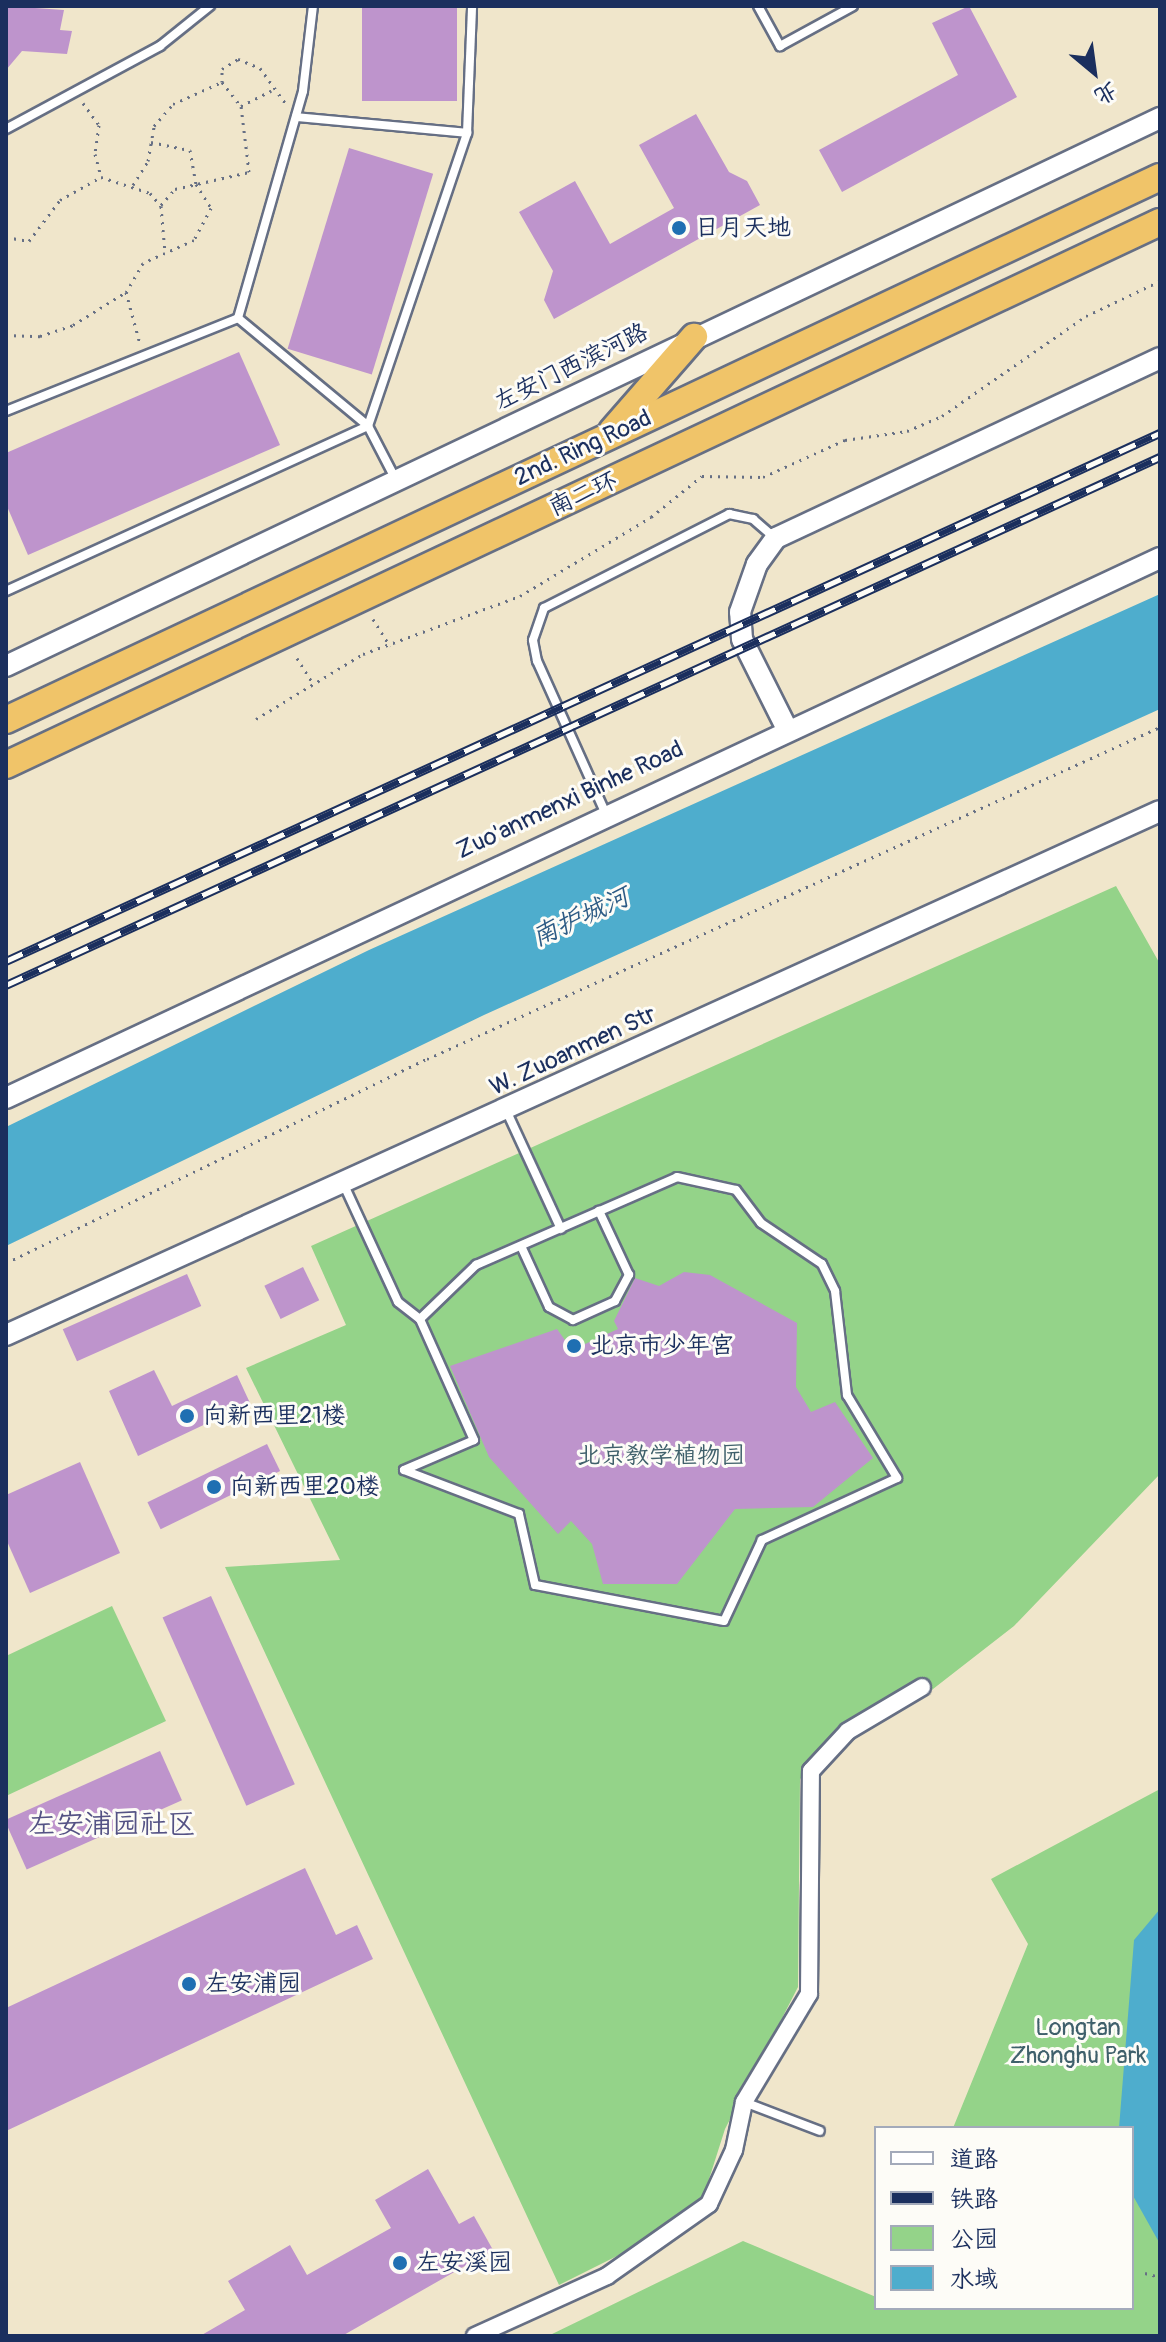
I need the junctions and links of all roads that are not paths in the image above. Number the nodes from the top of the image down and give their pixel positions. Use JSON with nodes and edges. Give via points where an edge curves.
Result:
{"nodes":[{"id":1,"x":210,"y":6,"type":"edge"},
{"id":2,"x":313,"y":6,"type":"edge"},
{"id":3,"x":472,"y":6,"type":"edge"},
{"id":4,"x":758,"y":6,"type":"edge"},
{"id":5,"x":853,"y":6,"type":"edge"},
{"id":6,"x":296,"y":117,"type":"junction"},
{"id":7,"x":1160,"y":118,"type":"edge"},
{"id":8,"x":6,"y":129,"type":"edge"},
{"id":9,"x":467,"y":133,"type":"junction"},
{"id":10,"x":1160,"y":177,"type":"edge"},
{"id":11,"x":1160,"y":222,"type":"edge"},
{"id":12,"x":238,"y":318,"type":"junction"},
{"id":13,"x":694,"y":337,"type":"junction"},
{"id":14,"x":1160,"y":358,"type":"edge"},
{"id":15,"x":6,"y":411,"type":"edge"},
{"id":16,"x":368,"y":426,"type":"junction"},
{"id":17,"x":606,"y":438,"type":"junction"},
{"id":18,"x":396,"y":480,"type":"junction"},
{"id":19,"x":776,"y":538,"type":"junction"},
{"id":20,"x":1160,"y":558,"type":"edge"},
{"id":21,"x":6,"y":591,"type":"edge"},
{"id":22,"x":6,"y":666,"type":"edge"},
{"id":23,"x":80,"y":686,"type":"junction"},
{"id":24,"x":6,"y":698,"type":"edge"},
{"id":25,"x":6,"y":720,"type":"edge"},
{"id":26,"x":786,"y":727,"type":"junction"},
{"id":27,"x":6,"y":765,"type":"edge"},
{"id":28,"x":1160,"y":811,"type":"edge"},
{"id":29,"x":605,"y":812,"type":"junction"},
{"id":30,"x":6,"y":1098,"type":"edge"},
{"id":31,"x":506,"y":1110,"type":"junction"},
{"id":32,"x":343,"y":1183,"type":"junction"},
{"id":33,"x":599,"y":1211,"type":"junction"},
{"id":34,"x":561,"y":1229,"type":"junction"},
{"id":35,"x":521,"y":1246,"type":"junction"},
{"id":36,"x":420,"y":1319,"type":"junction"},
{"id":37,"x":6,"y":1335,"type":"edge"},
{"id":38,"x":922,"y":1687,"type":"dead end"},
{"id":39,"x":744,"y":2102,"type":"junction"},
{"id":40,"x":820,"y":2131,"type":"dead end"},
{"id":41,"x":475,"y":2336,"type":"edge"}],
"edges":[{"from":1,"to":8,"type":"lane","via":[[160,46]]},
{"from":2,"to":6,"type":"lane"},
{"from":3,"to":9,"type":"lane"},
{"from":4,"to":5,"type":"lane","via":[[780,46]]},
{"from":6,"to":9,"type":"lane"},
{"from":6,"to":12,"type":"lane"},
{"from":7,"to":13,"type":"street","name":"左安门西滨河路"},
{"from":9,"to":16,"type":"lane"},
{"from":10,"to":17,"type":"highway","name":"2nd. Ring Road"},
{"from":11,"to":27,"type":"highway","name":"南二环"},
{"from":12,"to":15,"type":"lane"},
{"from":12,"to":16,"type":"lane"},
{"from":13,"to":17,"type":"highway"},
{"from":13,"to":18,"type":"street","name":"左安门西滨河路"},
{"from":14,"to":19,"type":"street"},
{"from":16,"to":18,"type":"lane"},
{"from":16,"to":21,"type":"lane"},
{"from":17,"to":23,"type":"highway","name":"2nd. Ring Road"},
{"from":18,"to":22,"type":"street","name":"左安门西滨河路"},
{"from":19,"to":26,"type":"street","via":[[757,564],[740,612],[742,639]]},
{"from":19,"to":29,"type":"lane","via":[[753,519],[729,514],[544,608],[533,640],[537,661]]},
{"from":20,"to":26,"type":"street","name":"Zuo'anmenxi Binhe Road"},
{"from":23,"to":24,"type":"highway"},
{"from":23,"to":25,"type":"highway","name":"2nd. Ring Road"},
{"from":26,"to":29,"type":"street","name":"Zuo'anmenxi Binhe Road"},
{"from":28,"to":31,"type":"street","name":"W. Zuoanmen Str"},
{"from":29,"to":30,"type":"street","name":"Zuo'anmenxi Binhe Road"},
{"from":31,"to":32,"type":"street","name":"W. Zuoanmen Str"},
{"from":31,"to":34,"type":"lane"},
{"from":32,"to":36,"type":"lane","via":[[398,1302]]},
{"from":32,"to":37,"type":"street","name":"W. Zuoanmen Str"},
{"from":33,"to":34,"type":"lane"},
{"from":33,"to":35,"type":"lane","via":[[629,1275],[615,1301],[573,1320],[549,1307]]},
{"from":33,"to":36,"type":"lane","via":[[677,1177],[723,1187],[822,1264],[835,1291],[847,1395],[897,1478],[762,1540],[724,1621],[535,1585],[519,1514],[404,1470],[474,1440]]},
{"from":34,"to":35,"type":"lane"},
{"from":35,"to":36,"type":"lane","via":[[476,1265]]},
{"from":38,"to":39,"type":"street","via":[[848,1731],[811,1771],[809,1994]]},
{"from":39,"to":40,"type":"lane"},
{"from":39,"to":41,"type":"street","via":[[734,2150],[699,2213],[607,2276]]}]}
